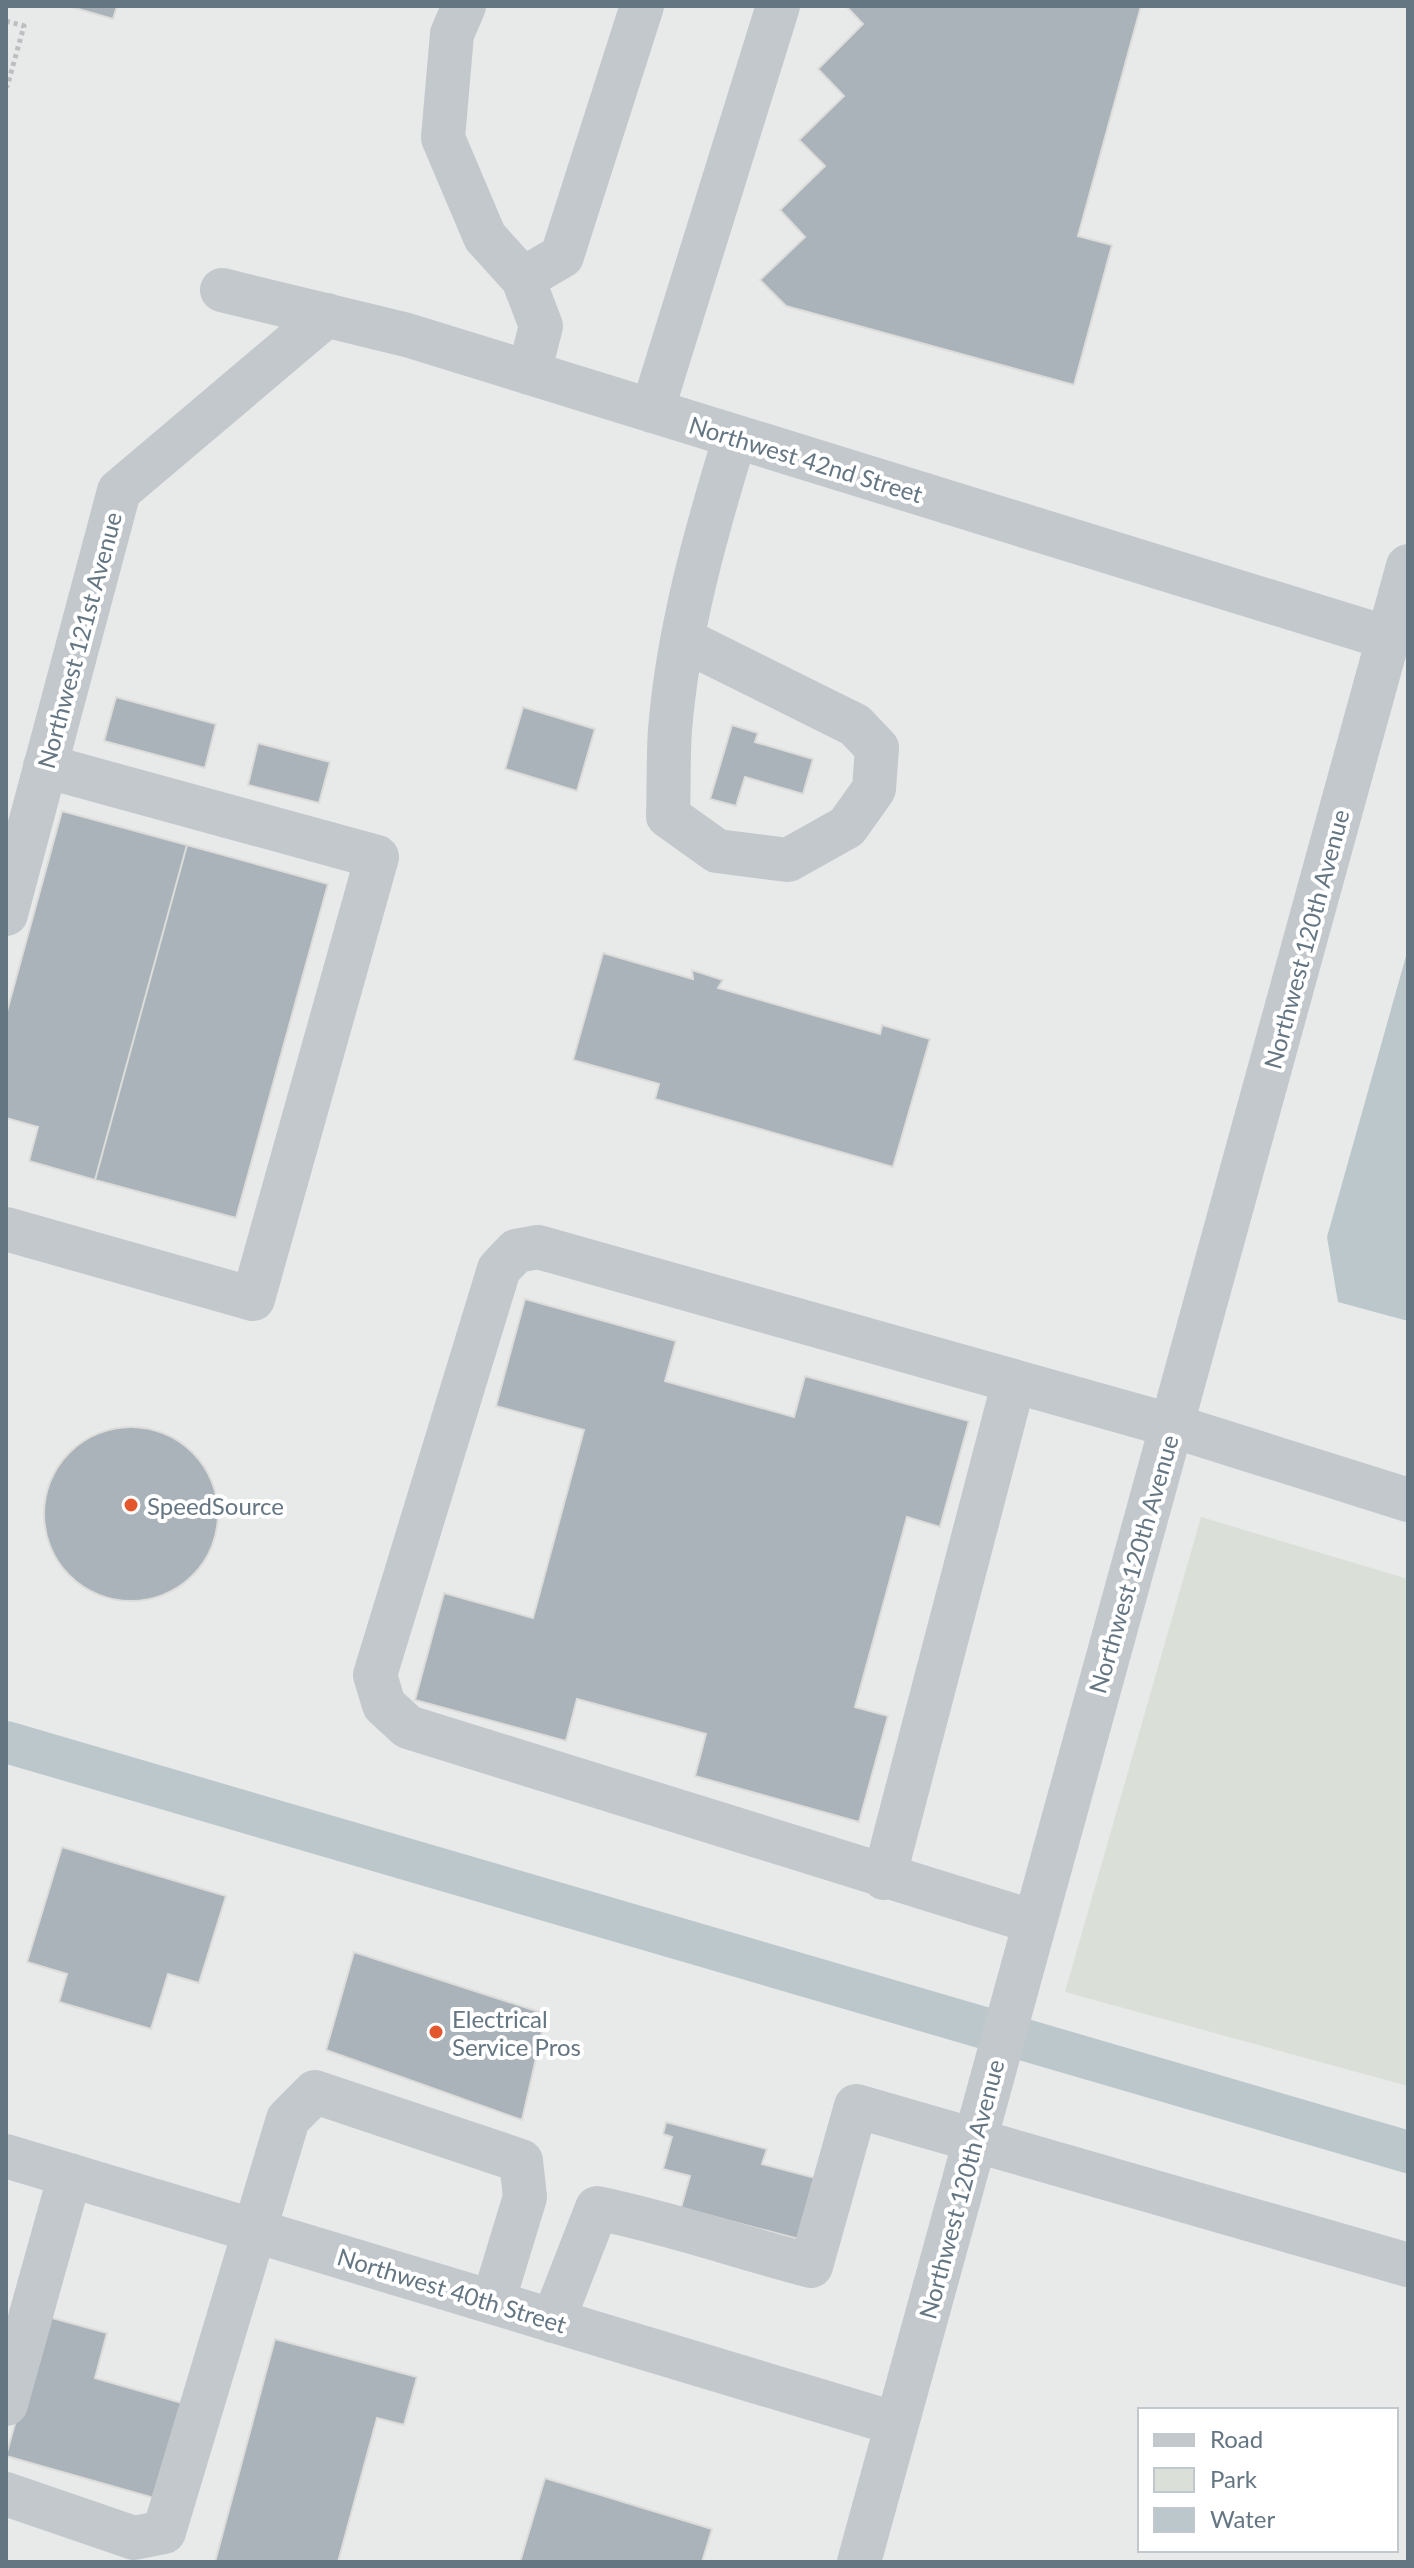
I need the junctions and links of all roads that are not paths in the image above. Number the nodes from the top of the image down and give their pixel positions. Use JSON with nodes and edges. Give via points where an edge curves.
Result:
{"nodes":[{"id":1,"x":464,"y":6,"type":"edge"},
{"id":2,"x":642,"y":6,"type":"edge"},
{"id":3,"x":778,"y":6,"type":"edge"},
{"id":4,"x":523,"y":279,"type":"junction"},
{"id":5,"x":222,"y":290,"type":"dead end"},
{"id":6,"x":327,"y":315,"type":"junction"},
{"id":7,"x":529,"y":373,"type":"junction"},
{"id":8,"x":652,"y":411,"type":"junction"},
{"id":9,"x":735,"y":437,"type":"junction"},
{"id":10,"x":1408,"y":566,"type":"edge"},
{"id":11,"x":1388,"y":638,"type":"junction"},
{"id":12,"x":684,"y":640,"type":"junction"},
{"id":13,"x":45,"y":766,"type":"junction"},
{"id":14,"x":6,"y":914,"type":"edge"},
{"id":15,"x":6,"y":1229,"type":"edge"},
{"id":16,"x":1014,"y":1381,"type":"junction"},
{"id":17,"x":1173,"y":1426,"type":"junction"},
{"id":18,"x":1408,"y":1500,"type":"edge"},
{"id":19,"x":884,"y":1878,"type":"junction"},
{"id":20,"x":1034,"y":1922,"type":"junction"},
{"id":21,"x":975,"y":2138,"type":"junction"},
{"id":22,"x":6,"y":2156,"type":"edge"},
{"id":23,"x":70,"y":2175,"type":"junction"},
{"id":24,"x":252,"y":2229,"type":"junction"},
{"id":25,"x":1408,"y":2265,"type":"edge"},
{"id":26,"x":493,"y":2302,"type":"junction"},
{"id":27,"x":553,"y":2321,"type":"junction"},
{"id":28,"x":6,"y":2404,"type":"edge"},
{"id":29,"x":897,"y":2424,"type":"junction"},
{"id":30,"x":6,"y":2494,"type":"edge"},
{"id":31,"x":859,"y":2562,"type":"edge"}],
"edges":[{"from":1,"to":4,"type":"street","via":[[452,34],[443,138],[485,237]]},
{"from":2,"to":4,"type":"street","via":[[562,256]]},
{"from":3,"to":8,"type":"street"},
{"from":4,"to":7,"type":"street","via":[[541,326]]},
{"from":5,"to":6,"type":"street","name":"Northwest 42nd Street"},
{"from":6,"to":7,"type":"street","name":"Northwest 42nd Street"},
{"from":6,"to":13,"type":"street","name":"Northwest 121st Avenue","via":[[119,491]]},
{"from":7,"to":8,"type":"street","name":"Northwest 42nd Street"},
{"from":8,"to":9,"type":"street","name":"Northwest 42nd Street"},
{"from":9,"to":11,"type":"street","name":"Northwest 42nd Street"},
{"from":9,"to":12,"type":"street","via":[[704,538]]},
{"from":10,"to":11,"type":"street","name":"Northwest 120th Avenue"},
{"from":11,"to":17,"type":"street","name":"Northwest 120th Avenue"},
{"from":12,"to":12,"type":"street","via":[[670,728],[668,816],[717,851],[788,860],[847,827],[874,789],[877,748],[855,725]]},
{"from":13,"to":14,"type":"street","name":"Northwest 121st Avenue"},
{"from":13,"to":15,"type":"street","via":[[377,857],[253,1299]]},
{"from":16,"to":17,"type":"street"},
{"from":16,"to":19,"type":"street"},
{"from":16,"to":19,"type":"street","via":[[538,1247],[516,1251],[499,1269],[375,1675],[384,1705],[408,1727]]},
{"from":17,"to":18,"type":"street"},
{"from":17,"to":20,"type":"street","name":"Northwest 120th Avenue"},
{"from":19,"to":20,"type":"street"},
{"from":20,"to":21,"type":"street","name":"Northwest 120th Avenue"},
{"from":21,"to":25,"type":"street"},
{"from":21,"to":27,"type":"street","via":[[856,2106],[811,2266],[667,2222],[597,2208]]},
{"from":21,"to":29,"type":"street","name":"Northwest 120th Avenue"},
{"from":22,"to":23,"type":"street","name":"Northwest 40th Street"},
{"from":23,"to":24,"type":"street","name":"Northwest 40th Street"},
{"from":23,"to":28,"type":"street"},
{"from":24,"to":26,"type":"street","name":"Northwest 40th Street"},
{"from":24,"to":26,"type":"street","via":[[288,2119],[315,2092],[521,2161],[525,2197]]},
{"from":24,"to":30,"type":"street","via":[[164,2532],[134,2538]]},
{"from":26,"to":27,"type":"street","name":"Northwest 40th Street"},
{"from":27,"to":29,"type":"street","name":"Northwest 40th Street"},
{"from":29,"to":31,"type":"street","name":"Northwest 120th Avenue"}]}
